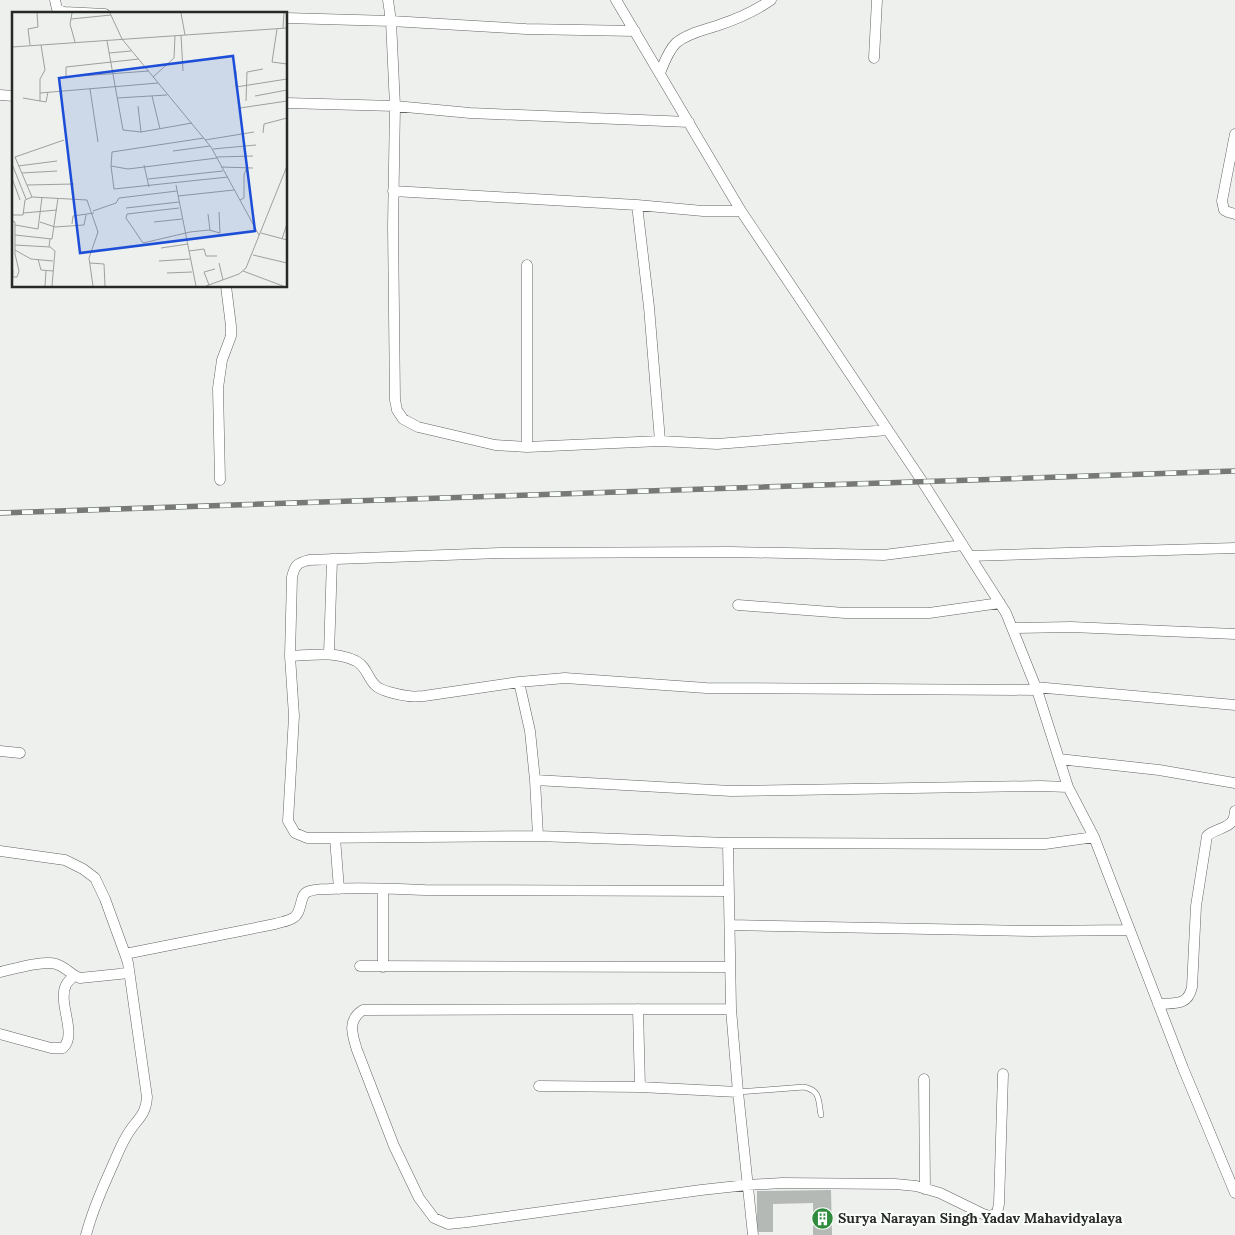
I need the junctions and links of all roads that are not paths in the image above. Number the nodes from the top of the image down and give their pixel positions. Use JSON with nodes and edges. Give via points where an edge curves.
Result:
{"nodes":[{"id":1,"x":55,"y":0,"type":"edge"},
{"id":2,"x":388,"y":0,"type":"edge"},
{"id":3,"x":616,"y":0,"type":"edge"},
{"id":4,"x":770,"y":0,"type":"edge"},
{"id":5,"x":877,"y":0,"type":"edge"},
{"id":6,"x":64,"y":12,"type":"edge"},
{"id":7,"x":288,"y":18,"type":"edge"},
{"id":8,"x":391,"y":21,"type":"junction"},
{"id":9,"x":635,"y":31,"type":"junction"},
{"id":10,"x":874,"y":58,"type":"dead end"},
{"id":11,"x":660,"y":73,"type":"junction"},
{"id":12,"x":288,"y":103,"type":"edge"},
{"id":13,"x":395,"y":106,"type":"junction"},
{"id":14,"x":689,"y":122,"type":"junction"},
{"id":15,"x":1235,"y":134,"type":"edge"},
{"id":16,"x":393,"y":191,"type":"junction"},
{"id":17,"x":637,"y":205,"type":"junction"},
{"id":18,"x":741,"y":211,"type":"junction"},
{"id":19,"x":1235,"y":214,"type":"edge"},
{"id":20,"x":527,"y":265,"type":"dead end"},
{"id":21,"x":226,"y":288,"type":"edge"},
{"id":22,"x":888,"y":430,"type":"junction"},
{"id":23,"x":660,"y":441,"type":"junction"},
{"id":24,"x":527,"y":447,"type":"junction"},
{"id":25,"x":220,"y":480,"type":"dead end"},
{"id":26,"x":963,"y":545,"type":"junction"},
{"id":27,"x":1235,"y":548,"type":"edge"},
{"id":28,"x":970,"y":556,"type":"junction"},
{"id":29,"x":332,"y":559,"type":"junction"},
{"id":30,"x":1000,"y":603,"type":"junction"},
{"id":31,"x":738,"y":605,"type":"dead end"},
{"id":32,"x":1012,"y":628,"type":"junction"},
{"id":33,"x":1235,"y":634,"type":"edge"},
{"id":34,"x":330,"y":654,"type":"junction"},
{"id":35,"x":290,"y":656,"type":"junction"},
{"id":36,"x":518,"y":682,"type":"junction"},
{"id":37,"x":1036,"y":689,"type":"junction"},
{"id":38,"x":1235,"y":705,"type":"edge"},
{"id":39,"x":0,"y":751,"type":"edge"},
{"id":40,"x":20,"y":753,"type":"dead end"},
{"id":41,"x":1059,"y":759,"type":"junction"},
{"id":42,"x":535,"y":780,"type":"junction"},
{"id":43,"x":1235,"y":783,"type":"edge"},
{"id":44,"x":1068,"y":787,"type":"junction"},
{"id":45,"x":1235,"y":811,"type":"edge"},
{"id":46,"x":538,"y":836,"type":"junction"},
{"id":47,"x":1094,"y":837,"type":"junction"},
{"id":48,"x":335,"y":838,"type":"junction"},
{"id":49,"x":728,"y":843,"type":"junction"},
{"id":50,"x":0,"y":851,"type":"edge"},
{"id":51,"x":338,"y":888,"type":"junction"},
{"id":52,"x":383,"y":889,"type":"junction"},
{"id":53,"x":729,"y":891,"type":"junction"},
{"id":54,"x":730,"y":924,"type":"junction"},
{"id":55,"x":1130,"y":930,"type":"junction"},
{"id":56,"x":125,"y":954,"type":"junction"},
{"id":57,"x":360,"y":966,"type":"dead end"},
{"id":58,"x":383,"y":967,"type":"junction"},
{"id":59,"x":730,"y":967,"type":"junction"},
{"id":60,"x":0,"y":972,"type":"edge"},
{"id":61,"x":129,"y":973,"type":"junction"},
{"id":62,"x":74,"y":976,"type":"junction"},
{"id":63,"x":1158,"y":1004,"type":"junction"},
{"id":64,"x":638,"y":1009,"type":"junction"},
{"id":65,"x":731,"y":1009,"type":"junction"},
{"id":66,"x":0,"y":1034,"type":"edge"},
{"id":67,"x":1003,"y":1074,"type":"dead end"},
{"id":68,"x":924,"y":1078,"type":"dead end"},
{"id":69,"x":539,"y":1086,"type":"dead end"},
{"id":70,"x":640,"y":1087,"type":"junction"},
{"id":71,"x":738,"y":1092,"type":"junction"},
{"id":72,"x":821,"y":1115,"type":"dead end"},
{"id":73,"x":747,"y":1185,"type":"junction"},
{"id":74,"x":925,"y":1189,"type":"junction"},
{"id":75,"x":1235,"y":1193,"type":"edge"},
{"id":76,"x":86,"y":1235,"type":"edge"},
{"id":77,"x":753,"y":1235,"type":"edge"}],
"edges":[{"from":1,"to":6,"type":"street","via":[[57,9]]},
{"from":2,"to":8,"type":"street"},
{"from":3,"to":9,"type":"street"},
{"from":4,"to":11,"type":"street","via":[[750,13],[685,37],[670,51]]},
{"from":5,"to":10,"type":"street"},
{"from":7,"to":8,"type":"street"},
{"from":8,"to":9,"type":"street"},
{"from":8,"to":13,"type":"street"},
{"from":9,"to":11,"type":"street"},
{"from":11,"to":14,"type":"street"},
{"from":12,"to":13,"type":"street"},
{"from":13,"to":14,"type":"street","via":[[470,113]]},
{"from":13,"to":16,"type":"street"},
{"from":14,"to":18,"type":"street"},
{"from":15,"to":19,"type":"street","via":[[1222,201],[1224,210]]},
{"from":16,"to":17,"type":"street"},
{"from":16,"to":24,"type":"street","via":[[397,410],[403,419],[418,426],[495,444]]},
{"from":17,"to":18,"type":"street"},
{"from":17,"to":23,"type":"street","via":[[650,307]]},
{"from":18,"to":22,"type":"street"},
{"from":20,"to":24,"type":"street"},
{"from":21,"to":25,"type":"street","via":[[231,336],[222,360],[218,388]]},
{"from":22,"to":23,"type":"street","via":[[717,444]]},
{"from":22,"to":26,"type":"street"},
{"from":23,"to":24,"type":"street"},
{"from":26,"to":28,"type":"street"},
{"from":26,"to":29,"type":"street","via":[[884,555],[510,553]]},
{"from":27,"to":28,"type":"street"},
{"from":28,"to":30,"type":"street"},
{"from":29,"to":34,"type":"street"},
{"from":29,"to":35,"type":"street","via":[[300,562],[294,568]]},
{"from":30,"to":31,"type":"street","via":[[929,613],[845,613]]},
{"from":30,"to":32,"type":"street"},
{"from":32,"to":33,"type":"street","via":[[1071,627]]},
{"from":32,"to":37,"type":"street"},
{"from":34,"to":35,"type":"street"},
{"from":34,"to":36,"type":"street","via":[[358,662],[376,686],[408,697]]},
{"from":35,"to":48,"type":"street","via":[[294,716],[288,821],[295,833],[306,838]]},
{"from":36,"to":37,"type":"street","via":[[565,678],[706,688]]},
{"from":36,"to":42,"type":"street","via":[[530,731]]},
{"from":37,"to":38,"type":"street"},
{"from":37,"to":41,"type":"street"},
{"from":39,"to":40,"type":"street"},
{"from":41,"to":43,"type":"street","via":[[1159,770]]},
{"from":41,"to":44,"type":"street"},
{"from":42,"to":44,"type":"street","via":[[731,791]]},
{"from":42,"to":46,"type":"street"},
{"from":44,"to":47,"type":"street"},
{"from":45,"to":63,"type":"street","via":[[1234,820],[1207,836],[1196,906],[1191,994],[1179,1003]]},
{"from":46,"to":48,"type":"street"},
{"from":46,"to":49,"type":"street"},
{"from":47,"to":49,"type":"street","via":[[1045,844]]},
{"from":47,"to":55,"type":"street"},
{"from":48,"to":51,"type":"street"},
{"from":49,"to":53,"type":"street"},
{"from":50,"to":56,"type":"street","via":[[65,860],[95,878]]},
{"from":51,"to":52,"type":"street"},
{"from":51,"to":56,"type":"street","via":[[306,892],[298,913],[275,924]]},
{"from":52,"to":53,"type":"street"},
{"from":52,"to":58,"type":"street"},
{"from":53,"to":54,"type":"street"},
{"from":54,"to":55,"type":"street"},
{"from":54,"to":59,"type":"street"},
{"from":55,"to":63,"type":"street"},
{"from":56,"to":61,"type":"street"},
{"from":57,"to":58,"type":"street"},
{"from":58,"to":59,"type":"street"},
{"from":59,"to":65,"type":"street"},
{"from":60,"to":62,"type":"street","via":[[50,962]]},
{"from":61,"to":62,"type":"street"},
{"from":61,"to":76,"type":"street","via":[[147,1107],[125,1138]]},
{"from":62,"to":66,"type":"street","via":[[66,984],[63,994],[66,1045],[51,1048]]},
{"from":63,"to":75,"type":"street"},
{"from":64,"to":65,"type":"street"},
{"from":64,"to":70,"type":"street"},
{"from":64,"to":73,"type":"street","via":[[363,1010],[352,1023],[352,1034],[394,1146],[419,1198],[434,1218],[448,1224]]},
{"from":65,"to":71,"type":"street"},
{"from":67,"to":74,"type":"street","via":[[1000,1204],[997,1213],[983,1214]]},
{"from":68,"to":74,"type":"street"},
{"from":69,"to":70,"type":"street"},
{"from":70,"to":71,"type":"street"},
{"from":71,"to":72,"type":"lane","via":[[804,1087],[818,1095]]},
{"from":71,"to":73,"type":"street"},
{"from":73,"to":74,"type":"street","via":[[782,1182],[895,1184]]},
{"from":73,"to":77,"type":"street"}]}
